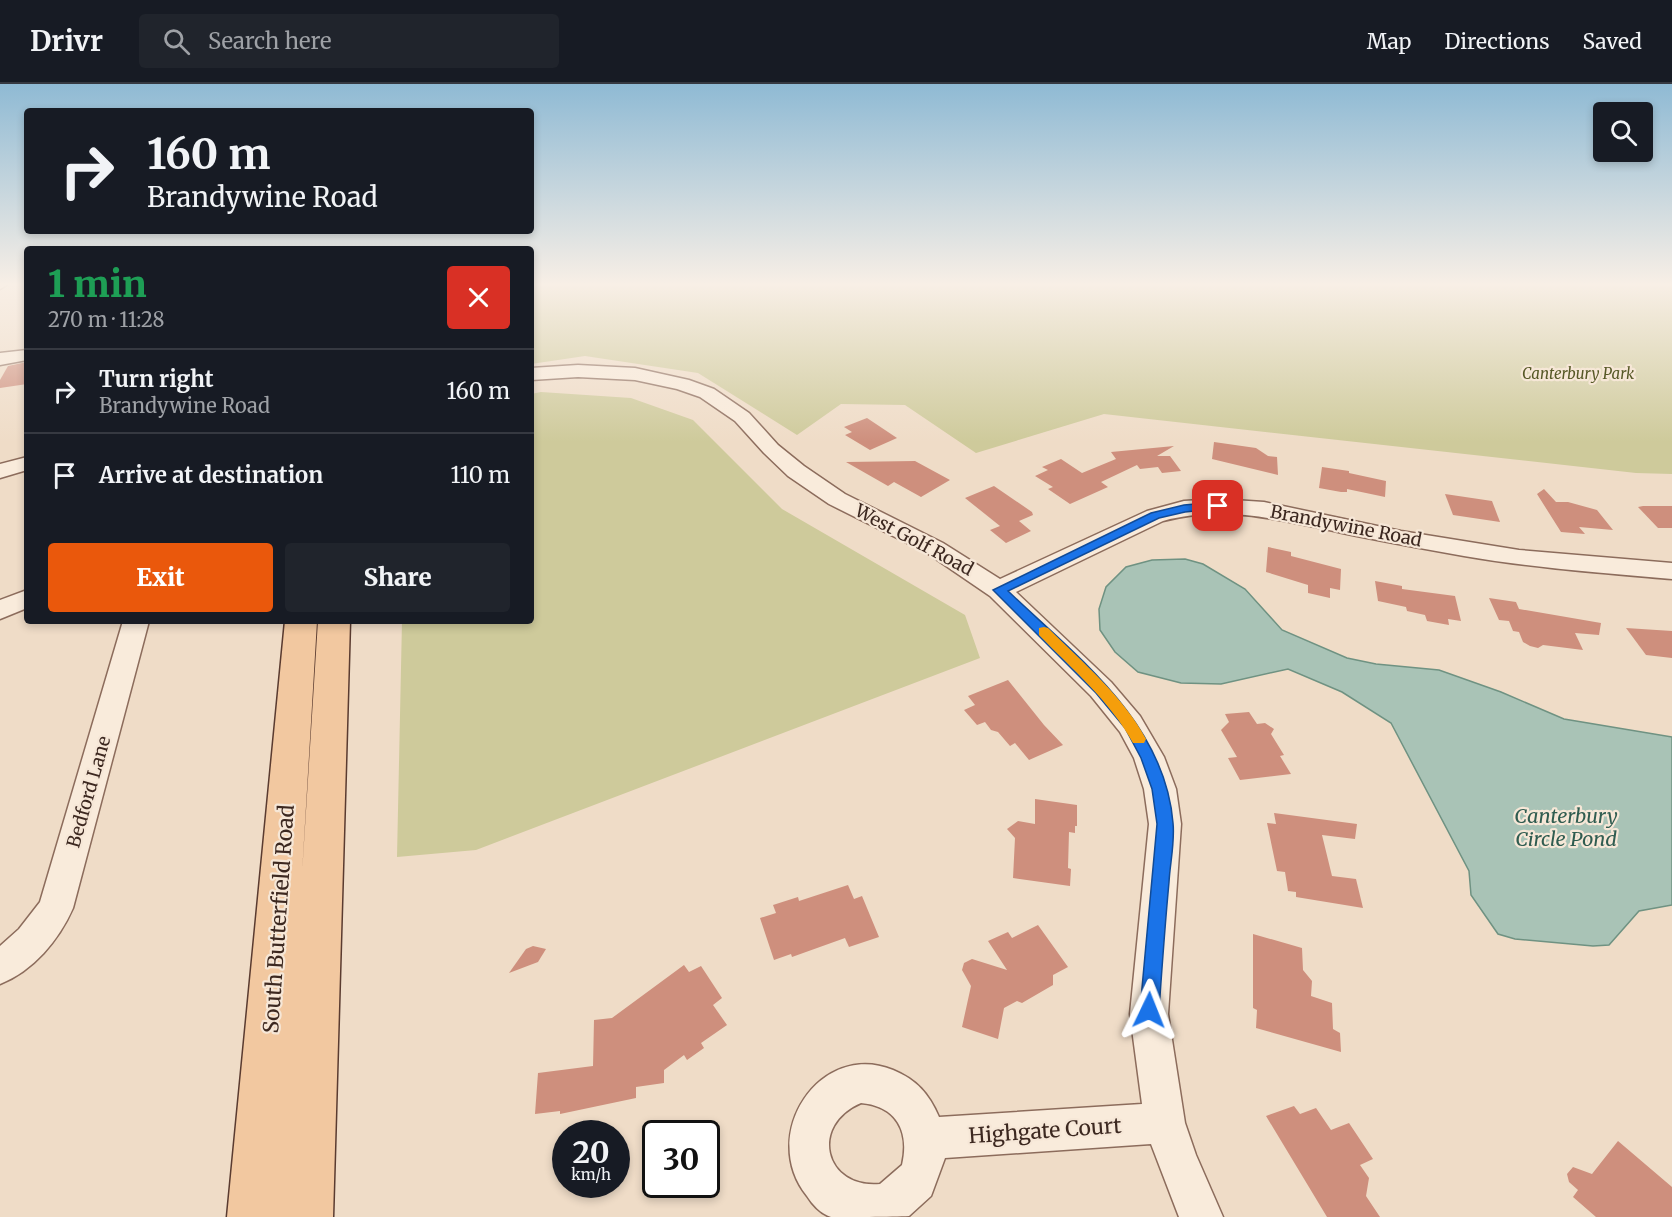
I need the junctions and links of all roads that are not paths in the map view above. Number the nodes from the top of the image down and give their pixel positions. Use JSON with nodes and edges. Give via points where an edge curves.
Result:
{"nodes":[{"id":1,"x":24,"y":356,"type":"edge"},
{"id":2,"x":0,"y":359,"type":"edge"},
{"id":3,"x":534,"y":374,"type":"edge"},
{"id":4,"x":24,"y":464,"type":"edge"},
{"id":5,"x":0,"y":471,"type":"edge"},
{"id":6,"x":1672,"y":571,"type":"edge"},
{"id":7,"x":999,"y":590,"type":"junction"},
{"id":8,"x":24,"y":599,"type":"edge"},
{"id":9,"x":0,"y":610,"type":"edge"},
{"id":10,"x":135,"y":624,"type":"edge"},
{"id":11,"x":301,"y":624,"type":"edge"},
{"id":12,"x":334,"y":624,"type":"edge"},
{"id":13,"x":10,"y":960,"type":"edge"},
{"id":14,"x":1165,"y":1123,"type":"junction"},
{"id":15,"x":925,"y":1138,"type":"dead end"},
{"id":16,"x":254,"y":1217,"type":"edge"},
{"id":17,"x":306,"y":1217,"type":"edge"},
{"id":18,"x":1201,"y":1217,"type":"edge"}],
"edges":[{"from":1,"to":2,"type":"street"},
{"from":3,"to":7,"type":"street","name":"West Golf Road","via":[[635,374],[707,393],[742,417],[796,471],[837,499],[935,548]]},
{"from":4,"to":5,"type":"street"},
{"from":6,"to":7,"type":"street","name":"Brandywine Road","via":[[1519,558],[1264,509],[1218,506],[1184,508],[1155,516]]},
{"from":7,"to":14,"type":"street","name":"West Golf Road","via":[[1101,689],[1130,724],[1149,757],[1160,789],[1165,834],[1149,1014]]},
{"from":8,"to":9,"type":"street"},
{"from":10,"to":13,"type":"street","name":"Bedford Lane","via":[[56,909],[44,928]]},
{"from":11,"to":16,"type":"main road","name":"South Butterfield Road"},
{"from":12,"to":17,"type":"main road","name":"South Butterfield Road"},
{"from":14,"to":15,"type":"street","name":"Highgate Court"},
{"from":14,"to":18,"type":"street","name":"West Golf Road"}]}
